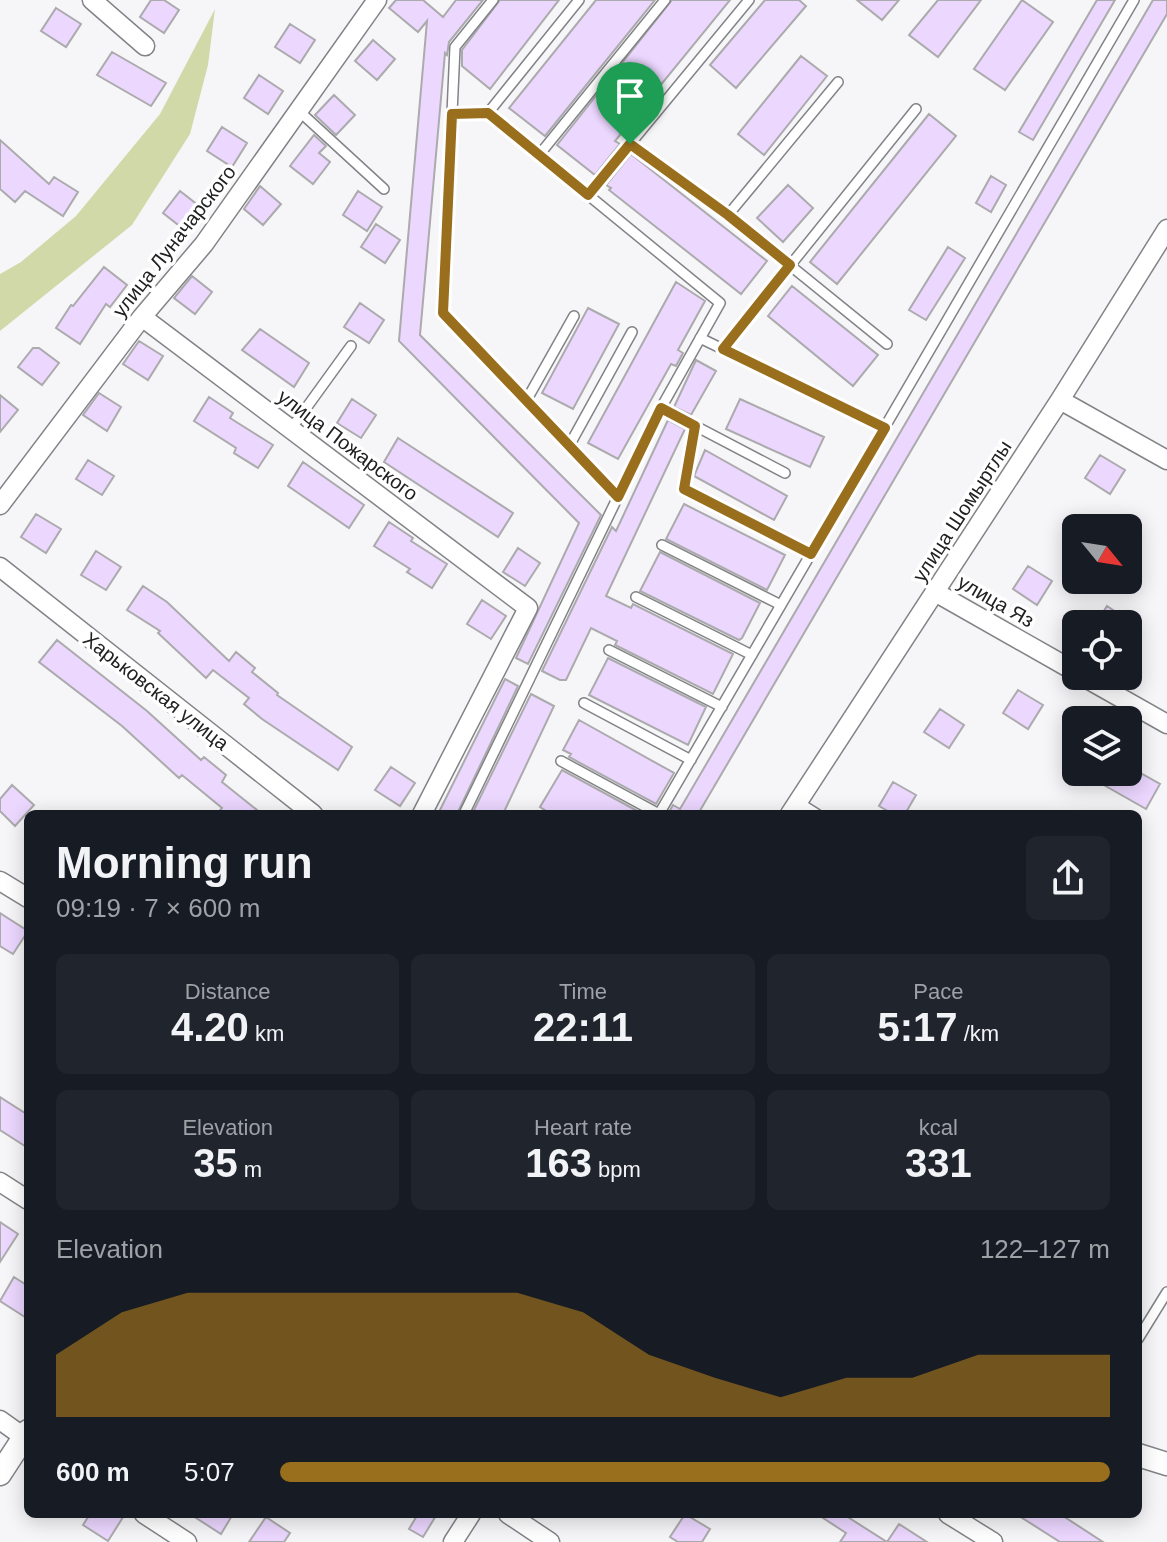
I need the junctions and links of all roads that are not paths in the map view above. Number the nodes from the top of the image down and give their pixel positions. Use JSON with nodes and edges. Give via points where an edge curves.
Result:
{"nodes":[{"id":1,"x":92,"y":0,"type":"edge"},
{"id":2,"x":377,"y":0,"type":"edge"},
{"id":3,"x":493,"y":0,"type":"edge"},
{"id":4,"x":579,"y":0,"type":"edge"},
{"id":5,"x":665,"y":0,"type":"edge"},
{"id":6,"x":749,"y":0,"type":"edge"},
{"id":7,"x":1134,"y":0,"type":"edge"},
{"id":8,"x":145,"y":46,"type":"dead end"},
{"id":9,"x":838,"y":82,"type":"dead end"},
{"id":10,"x":916,"y":109,"type":"dead end"},
{"id":11,"x":299,"y":111,"type":"junction"},
{"id":12,"x":488,"y":113,"type":"junction"},
{"id":13,"x":452,"y":114,"type":"junction"},
{"id":14,"x":630,"y":144,"type":"junction"},
{"id":15,"x":539,"y":155,"type":"junction"},
{"id":16,"x":384,"y":189,"type":"dead end"},
{"id":17,"x":588,"y":195,"type":"junction"},
{"id":18,"x":728,"y":215,"type":"junction"},
{"id":19,"x":1167,"y":229,"type":"edge"},
{"id":20,"x":790,"y":265,"type":"junction"},
{"id":21,"x":574,"y":316,"type":"dead end"},
{"id":22,"x":142,"y":317,"type":"junction"},
{"id":23,"x":632,"y":332,"type":"dead end"},
{"id":24,"x":700,"y":338,"type":"junction"},
{"id":25,"x":887,"y":344,"type":"dead end"},
{"id":26,"x":351,"y":346,"type":"dead end"},
{"id":27,"x":723,"y":349,"type":"junction"},
{"id":28,"x":1060,"y":400,"type":"junction"},
{"id":29,"x":526,"y":401,"type":"junction"},
{"id":30,"x":661,"y":408,"type":"junction"},
{"id":31,"x":695,"y":426,"type":"junction"},
{"id":32,"x":885,"y":428,"type":"junction"},
{"id":33,"x":291,"y":429,"type":"junction"},
{"id":34,"x":569,"y":446,"type":"junction"},
{"id":35,"x":1167,"y":460,"type":"edge"},
{"id":36,"x":785,"y":473,"type":"dead end"},
{"id":37,"x":618,"y":497,"type":"junction"},
{"id":38,"x":0,"y":505,"type":"edge"},
{"id":39,"x":662,"y":545,"type":"dead end"},
{"id":40,"x":811,"y":554,"type":"junction"},
{"id":41,"x":0,"y":567,"type":"edge"},
{"id":42,"x":935,"y":592,"type":"junction"},
{"id":43,"x":636,"y":597,"type":"dead end"},
{"id":44,"x":781,"y":605,"type":"junction"},
{"id":45,"x":609,"y":650,"type":"dead end"},
{"id":46,"x":752,"y":655,"type":"junction"},
{"id":47,"x":1062,"y":664,"type":"edge"},
{"id":48,"x":1107,"y":690,"type":"edge"},
{"id":49,"x":584,"y":703,"type":"dead end"},
{"id":50,"x":722,"y":707,"type":"junction"},
{"id":51,"x":1167,"y":724,"type":"edge"},
{"id":52,"x":691,"y":760,"type":"junction"},
{"id":53,"x":561,"y":761,"type":"dead end"},
{"id":54,"x":794,"y":808,"type":"edge"},
{"id":55,"x":308,"y":810,"type":"edge"},
{"id":56,"x":424,"y":810,"type":"edge"},
{"id":57,"x":466,"y":810,"type":"edge"},
{"id":58,"x":652,"y":810,"type":"edge"},
{"id":59,"x":661,"y":810,"type":"edge"},
{"id":60,"x":0,"y":881,"type":"edge"},
{"id":61,"x":24,"y":896,"type":"edge"},
{"id":62,"x":0,"y":1182,"type":"edge"},
{"id":63,"x":24,"y":1197,"type":"edge"},
{"id":64,"x":1167,"y":1292,"type":"edge"},
{"id":65,"x":1142,"y":1333,"type":"edge"},
{"id":66,"x":0,"y":1420,"type":"edge"},
{"id":67,"x":24,"y":1434,"type":"edge"},
{"id":68,"x":24,"y":1440,"type":"edge"},
{"id":69,"x":1142,"y":1456,"type":"edge"},
{"id":70,"x":1167,"y":1464,"type":"edge"},
{"id":71,"x":0,"y":1474,"type":"edge"},
{"id":72,"x":150,"y":1518,"type":"edge"},
{"id":73,"x":468,"y":1518,"type":"edge"},
{"id":74,"x":514,"y":1518,"type":"edge"},
{"id":75,"x":954,"y":1518,"type":"edge"},
{"id":76,"x":187,"y":1542,"type":"edge"},
{"id":77,"x":453,"y":1542,"type":"edge"},
{"id":78,"x":550,"y":1542,"type":"edge"},
{"id":79,"x":993,"y":1542,"type":"edge"}],
"edges":[{"from":1,"to":8,"type":"street"},
{"from":2,"to":11,"type":"street","name":"улица Луначарского"},
{"from":3,"to":13,"type":"lane","via":[[455,47]]},
{"from":4,"to":12,"type":"lane"},
{"from":5,"to":15,"type":"lane"},
{"from":6,"to":14,"type":"lane"},
{"from":7,"to":32,"type":"lane"},
{"from":9,"to":18,"type":"lane"},
{"from":10,"to":20,"type":"lane"},
{"from":11,"to":16,"type":"lane"},
{"from":11,"to":22,"type":"street","name":"улица Луначарского","via":[[204,244]]},
{"from":12,"to":13,"type":"lane"},
{"from":12,"to":15,"type":"lane"},
{"from":13,"to":29,"type":"lane","via":[[443,313]]},
{"from":14,"to":17,"type":"lane"},
{"from":14,"to":18,"type":"lane"},
{"from":15,"to":17,"type":"lane"},
{"from":17,"to":24,"type":"lane","via":[[720,303]]},
{"from":18,"to":20,"type":"lane"},
{"from":19,"to":28,"type":"street","name":"улица Шомыртлы"},
{"from":20,"to":25,"type":"lane"},
{"from":20,"to":27,"type":"lane"},
{"from":21,"to":29,"type":"lane"},
{"from":22,"to":33,"type":"street","name":"улица Пожарского"},
{"from":22,"to":38,"type":"street","name":"улица Луначарского"},
{"from":23,"to":34,"type":"lane"},
{"from":24,"to":27,"type":"lane"},
{"from":24,"to":30,"type":"lane"},
{"from":26,"to":33,"type":"lane"},
{"from":27,"to":32,"type":"lane"},
{"from":28,"to":35,"type":"street"},
{"from":28,"to":42,"type":"street","name":"улица Шомыртлы"},
{"from":29,"to":34,"type":"lane"},
{"from":30,"to":31,"type":"lane"},
{"from":30,"to":37,"type":"lane"},
{"from":31,"to":36,"type":"lane"},
{"from":31,"to":40,"type":"lane","via":[[684,489]]},
{"from":32,"to":40,"type":"lane"},
{"from":33,"to":56,"type":"street","name":"улица Пожарского","via":[[528,608]]},
{"from":34,"to":37,"type":"lane"},
{"from":37,"to":57,"type":"lane"},
{"from":39,"to":44,"type":"lane"},
{"from":40,"to":44,"type":"lane"},
{"from":41,"to":55,"type":"street","name":"Харьковская улица"},
{"from":42,"to":47,"type":"street","name":"улица Яз"},
{"from":42,"to":54,"type":"street","name":"улица Шомыртлы"},
{"from":43,"to":46,"type":"lane"},
{"from":44,"to":46,"type":"lane"},
{"from":45,"to":50,"type":"lane"},
{"from":46,"to":50,"type":"lane"},
{"from":48,"to":51,"type":"street"},
{"from":49,"to":52,"type":"lane"},
{"from":50,"to":52,"type":"lane"},
{"from":52,"to":59,"type":"lane"},
{"from":53,"to":58,"type":"lane"},
{"from":60,"to":61,"type":"street"},
{"from":62,"to":63,"type":"street"},
{"from":64,"to":65,"type":"lane"},
{"from":66,"to":67,"type":"street"},
{"from":68,"to":71,"type":"street"},
{"from":69,"to":70,"type":"street"},
{"from":72,"to":76,"type":"street"},
{"from":73,"to":77,"type":"street"},
{"from":74,"to":78,"type":"street"},
{"from":75,"to":79,"type":"street"}]}
